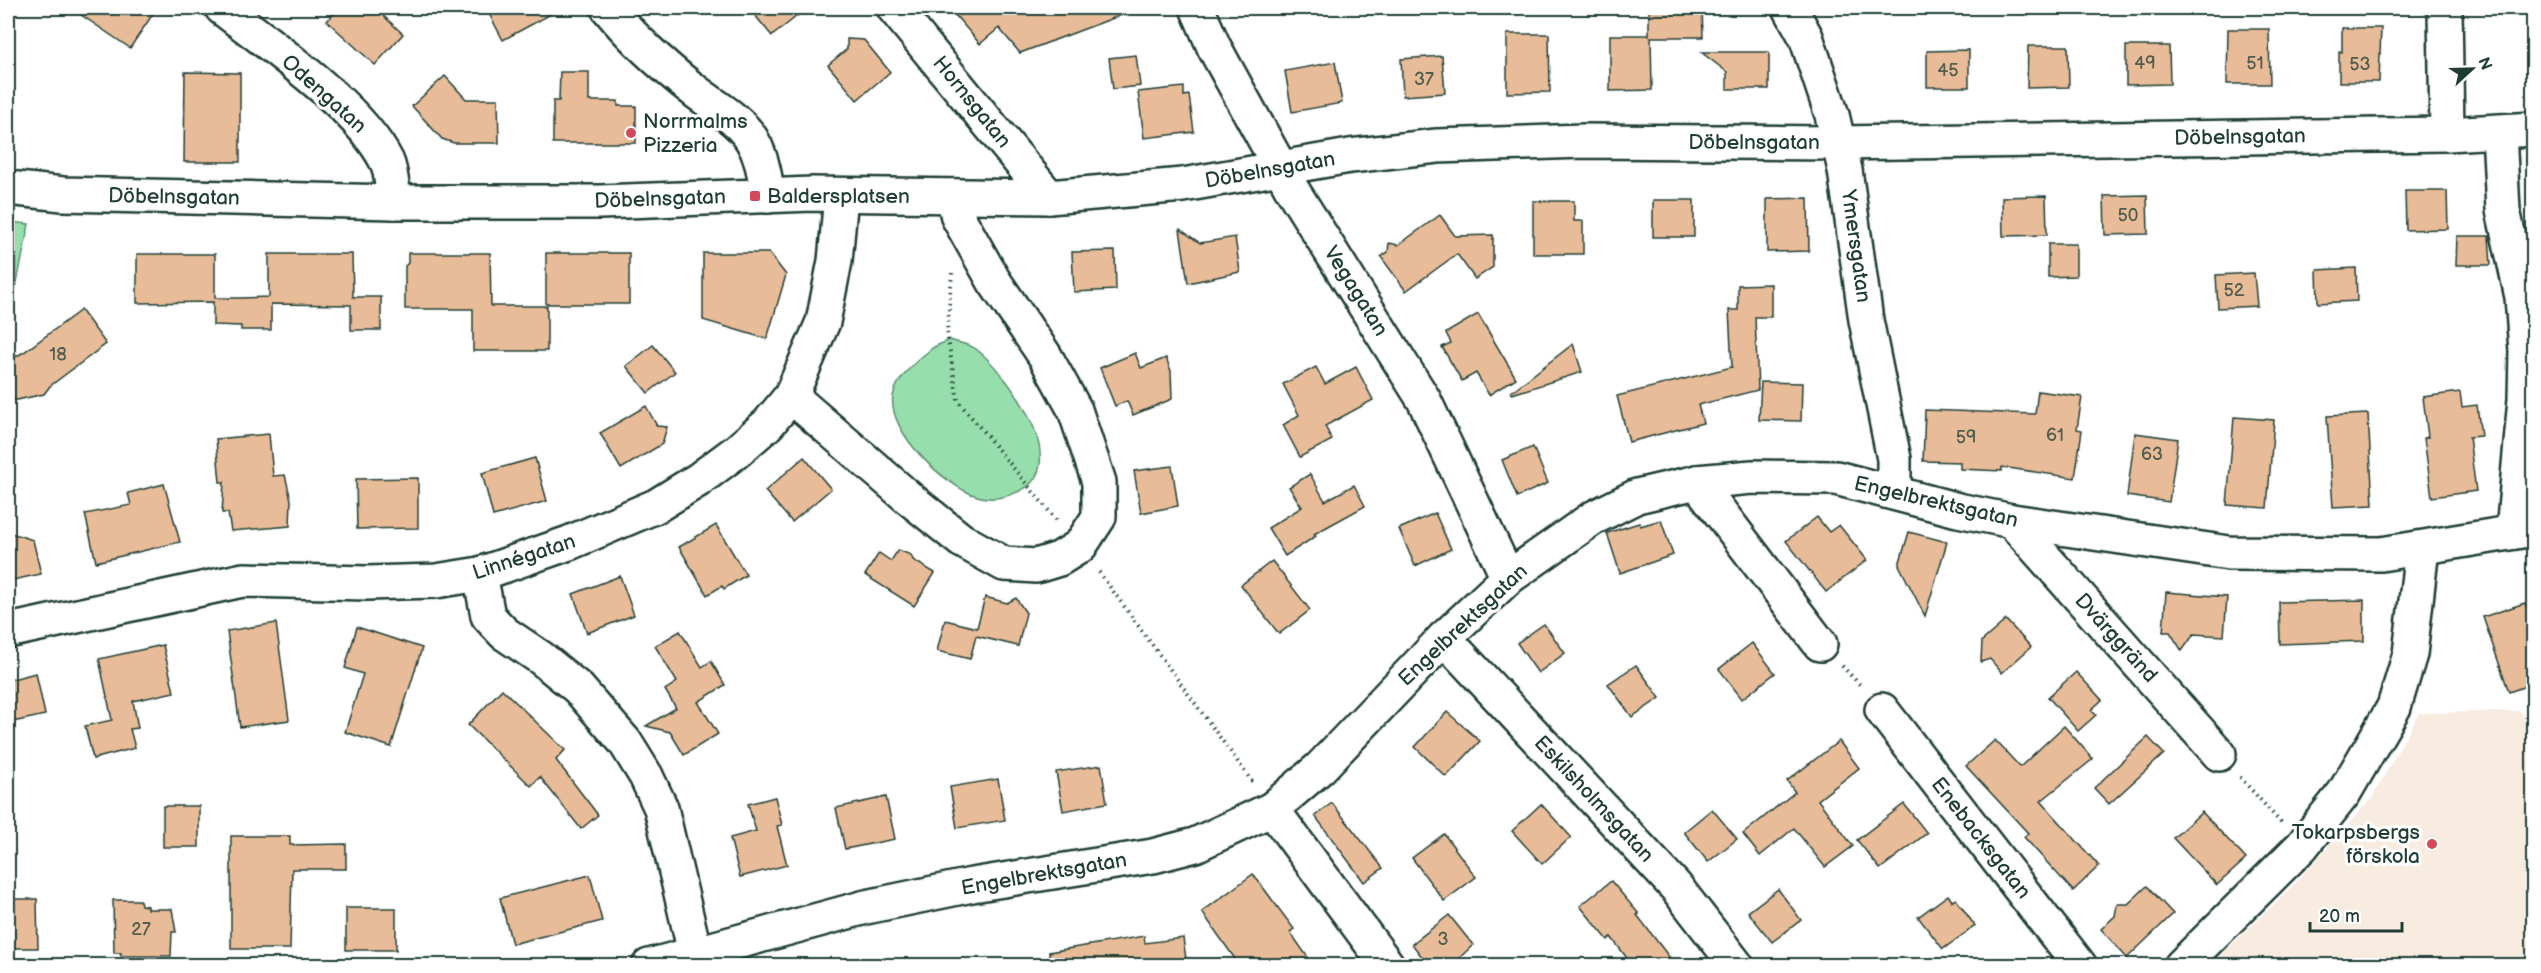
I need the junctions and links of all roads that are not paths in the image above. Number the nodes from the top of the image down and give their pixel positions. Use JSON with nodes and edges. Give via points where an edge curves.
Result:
{"nodes":[{"id":1,"x":222,"y":8,"type":"edge"},
{"id":2,"x":609,"y":8,"type":"edge"},
{"id":3,"x":894,"y":8,"type":"edge"},
{"id":4,"x":1197,"y":8,"type":"edge"},
{"id":5,"x":1790,"y":8,"type":"edge"},
{"id":6,"x":2445,"y":8,"type":"edge"},
{"id":7,"x":2534,"y":129,"type":"edge"},
{"id":8,"x":2499,"y":132,"type":"junction"},
{"id":9,"x":2447,"y":134,"type":"junction"},
{"id":10,"x":1837,"y":143,"type":"junction"},
{"id":11,"x":1281,"y":169,"type":"junction"},
{"id":12,"x":8,"y":188,"type":"edge"},
{"id":13,"x":768,"y":195,"type":"junction"},
{"id":14,"x":841,"y":196,"type":"junction"},
{"id":15,"x":1049,"y":197,"type":"junction"},
{"id":16,"x":394,"y":202,"type":"junction"},
{"id":17,"x":955,"y":207,"type":"junction"},
{"id":18,"x":791,"y":396,"type":"junction"},
{"id":19,"x":1697,"y":482,"type":"junction"},
{"id":20,"x":1894,"y":493,"type":"junction"},
{"id":21,"x":2012,"y":521,"type":"junction"},
{"id":22,"x":2523,"y":531,"type":"edge"},
{"id":23,"x":2422,"y":548,"type":"junction"},
{"id":24,"x":480,"y":574,"type":"junction"},
{"id":25,"x":1508,"y":578,"type":"junction"},
{"id":26,"x":8,"y":632,"type":"edge"},
{"id":27,"x":1444,"y":638,"type":"junction"},
{"id":28,"x":1820,"y":644,"type":"road end"},
{"id":29,"x":1882,"y":710,"type":"road end"},
{"id":30,"x":2219,"y":754,"type":"road end"},
{"id":31,"x":1272,"y":808,"type":"junction"},
{"id":32,"x":670,"y":961,"type":"edge"},
{"id":33,"x":1388,"y":966,"type":"edge"},
{"id":34,"x":1737,"y":966,"type":"edge"},
{"id":35,"x":2080,"y":966,"type":"edge"},
{"id":36,"x":2181,"y":966,"type":"edge"}],
"edges":[{"from":1,"to":16,"type":"street","name":"Odengatan","via":[[358,121],[388,164]]},
{"from":2,"to":13,"type":"street","via":[[628,33],[749,136],[765,174]]},
{"from":3,"to":15,"type":"street","name":"Hornsgatan"},
{"from":4,"to":11,"type":"street","name":"Vegagatan"},
{"from":5,"to":10,"type":"street","name":"Ymersgatan","via":[[1806,37],[1832,115]]},
{"from":6,"to":9,"type":"street"},
{"from":7,"to":8,"type":"street","name":"Döbelnsgatan"},
{"from":8,"to":9,"type":"street","name":"Döbelnsgatan"},
{"from":8,"to":22,"type":"street","via":[[2503,210],[2522,297],[2526,351]]},
{"from":9,"to":10,"type":"street","name":"Döbelnsgatan"},
{"from":10,"to":11,"type":"street","name":"Döbelnsgatan","via":[[1583,141],[1437,146]]},
{"from":10,"to":20,"type":"street","name":"Ymersgatan","via":[[1845,170],[1866,320],[1894,459]]},
{"from":11,"to":15,"type":"street","name":"Döbelnsgatan","via":[[1183,185]]},
{"from":11,"to":25,"type":"street","name":"Vegagatan","via":[[1424,400]]},
{"from":12,"to":16,"type":"street","name":"Döbelnsgatan","via":[[63,194]]},
{"from":13,"to":14,"type":"street","name":"Döbelnsgatan"},
{"from":13,"to":16,"type":"street","name":"Döbelnsgatan"},
{"from":14,"to":17,"type":"street","name":"Döbelnsgatan"},
{"from":14,"to":18,"type":"street","name":"Linnégatan","via":[[836,261],[823,322]]},
{"from":15,"to":17,"type":"street","name":"Döbelnsgatan"},
{"from":17,"to":18,"type":"street","via":[[994,281],[1045,356],[1075,410],[1099,482],[1099,517],[1080,546],[1059,559],[1036,566],[1004,564],[961,540]]},
{"from":18,"to":24,"type":"street","name":"Linnégatan","via":[[768,424],[737,451],[656,506],[569,543]]},
{"from":19,"to":20,"type":"street","name":"Engelbrektsgatan","via":[[1752,477],[1836,478]]},
{"from":19,"to":25,"type":"street","name":"Engelbrektsgatan","via":[[1637,496],[1593,518]]},
{"from":19,"to":28,"type":"street"},
{"from":20,"to":21,"type":"street","name":"Engelbrektsgatan"},
{"from":21,"to":23,"type":"street","name":"Engelbrektsgatan","via":[[2229,553],[2381,554]]},
{"from":21,"to":30,"type":"street","name":"Dvärggränd"},
{"from":22,"to":23,"type":"street","name":"Engelbrektsgatan"},
{"from":23,"to":36,"type":"street","via":[[2410,654],[2394,708],[2344,793],[2302,846]]},
{"from":24,"to":26,"type":"street","name":"Linnégatan","via":[[436,581],[367,583],[243,580]]},
{"from":24,"to":32,"type":"street","via":[[488,616],[504,633],[578,688],[625,742],[662,808]]},
{"from":25,"to":27,"type":"street","name":"Engelbrektsgatan"},
{"from":27,"to":31,"type":"street","name":"Engelbrektsgatan","via":[[1320,768]]},
{"from":27,"to":34,"type":"street","name":"Eskilsholmsgatan","via":[[1676,887]]},
{"from":29,"to":35,"type":"street","name":"Enebacksgatan"},
{"from":31,"to":32,"type":"street","name":"Engelbrektsgatan","via":[[1195,845],[1152,856],[972,885],[877,905]]},
{"from":31,"to":33,"type":"street"}]}
